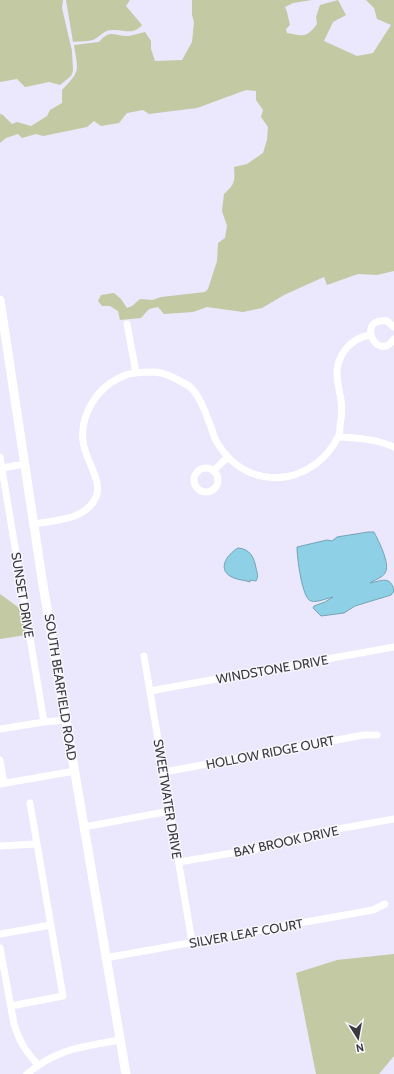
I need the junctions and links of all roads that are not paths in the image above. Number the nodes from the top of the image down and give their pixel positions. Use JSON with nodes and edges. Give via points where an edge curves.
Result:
{"nodes":[{"id":1,"x":0,"y":300,"type":"edge"},
{"id":2,"x":127,"y":324,"type":"dead end"},
{"id":3,"x":394,"y":327,"type":"edge"},
{"id":4,"x":370,"y":335,"type":"junction"},
{"id":5,"x":394,"y":339,"type":"edge"},
{"id":6,"x":136,"y":373,"type":"junction"},
{"id":7,"x":338,"y":437,"type":"junction"},
{"id":8,"x":394,"y":447,"type":"edge"},
{"id":9,"x":0,"y":457,"type":"edge"},
{"id":10,"x":228,"y":457,"type":"junction"},
{"id":11,"x":25,"y":464,"type":"junction"},
{"id":12,"x":2,"y":468,"type":"junction"},
{"id":13,"x":214,"y":471,"type":"dead end"},
{"id":14,"x":34,"y":524,"type":"junction"},
{"id":15,"x":394,"y":646,"type":"edge"},
{"id":16,"x":144,"y":656,"type":"dead end"},
{"id":17,"x":150,"y":691,"type":"junction"},
{"id":18,"x":66,"y":720,"type":"junction"},
{"id":19,"x":44,"y":722,"type":"junction"},
{"id":20,"x":0,"y":729,"type":"edge"},
{"id":21,"x":377,"y":736,"type":"dead end"},
{"id":22,"x":0,"y":760,"type":"edge"},
{"id":23,"x":75,"y":771,"type":"junction"},
{"id":24,"x":164,"y":772,"type":"junction"},
{"id":25,"x":2,"y":784,"type":"edge"},
{"id":26,"x":30,"y":803,"type":"dead end"},
{"id":27,"x":170,"y":811,"type":"junction"},
{"id":28,"x":394,"y":819,"type":"edge"},
{"id":29,"x":84,"y":827,"type":"junction"},
{"id":30,"x":36,"y":844,"type":"junction"},
{"id":31,"x":0,"y":846,"type":"edge"},
{"id":32,"x":179,"y":862,"type":"junction"},
{"id":33,"x":385,"y":904,"type":"dead end"},
{"id":34,"x":51,"y":925,"type":"junction"},
{"id":35,"x":0,"y":934,"type":"edge"},
{"id":36,"x":192,"y":942,"type":"junction"},
{"id":37,"x":0,"y":948,"type":"edge"},
{"id":38,"x":105,"y":958,"type":"junction"},
{"id":39,"x":11,"y":1006,"type":"junction"},
{"id":40,"x":120,"y":1040,"type":"junction"},
{"id":41,"x":38,"y":1065,"type":"junction"},
{"id":42,"x":27,"y":1074,"type":"edge"},
{"id":43,"x":126,"y":1074,"type":"edge"}],
"edges":[{"from":1,"to":11,"type":"street","name":"SOUTH BEARFIELD ROAD"},
{"from":2,"to":6,"type":"street"},
{"from":3,"to":4,"type":"street","via":[[387,321],[378,321],[372,326]]},
{"from":4,"to":5,"type":"street","via":[[374,342],[381,346],[389,344]]},
{"from":4,"to":7,"type":"street","via":[[360,337],[348,346],[336,368],[342,417]]},
{"from":6,"to":10,"type":"street","via":[[156,372],[171,376],[190,386],[203,405],[217,442]]},
{"from":6,"to":14,"type":"street","via":[[119,377],[109,384],[99,393],[87,414],[83,440],[85,455],[97,480],[99,489],[96,498],[81,514]]},
{"from":7,"to":8,"type":"street","via":[[369,439]]},
{"from":7,"to":10,"type":"street","via":[[317,463],[290,476],[262,477],[247,472]]},
{"from":9,"to":12,"type":"street","name":"SUNSET DRIVE"},
{"from":10,"to":13,"type":"street"},
{"from":11,"to":12,"type":"street"},
{"from":11,"to":14,"type":"street","name":"SOUTH BEARFIELD ROAD"},
{"from":12,"to":19,"type":"street","name":"SUNSET DRIVE"},
{"from":14,"to":18,"type":"street","name":"SOUTH BEARFIELD ROAD"},
{"from":15,"to":17,"type":"street","name":"WINDSTONE DRIVE"},
{"from":16,"to":17,"type":"street","name":"SWEETWATER DRIVE"},
{"from":17,"to":24,"type":"street","name":"SWEETWATER DRIVE"},
{"from":18,"to":19,"type":"street"},
{"from":18,"to":23,"type":"street","name":"SOUTH BEARFIELD ROAD"},
{"from":19,"to":20,"type":"street"},
{"from":21,"to":24,"type":"street","name":"HOLLOW RIDGE OURT","via":[[364,735]]},
{"from":22,"to":25,"type":"street"},
{"from":23,"to":25,"type":"street"},
{"from":23,"to":29,"type":"street","name":"SOUTH BEARFIELD ROAD"},
{"from":24,"to":27,"type":"street","name":"SWEETWATER DRIVE"},
{"from":26,"to":30,"type":"street"},
{"from":27,"to":29,"type":"street"},
{"from":27,"to":32,"type":"street","name":"SWEETWATER DRIVE"},
{"from":28,"to":32,"type":"street","name":"BAY BROOK DRIVE","via":[[293,837],[274,846]]},
{"from":29,"to":38,"type":"street","name":"SOUTH BEARFIELD ROAD"},
{"from":30,"to":31,"type":"street"},
{"from":30,"to":34,"type":"street"},
{"from":32,"to":36,"type":"street","name":"SWEETWATER DRIVE"},
{"from":33,"to":36,"type":"street","name":"SILVER LEAF COURT","via":[[373,910]]},
{"from":34,"to":35,"type":"street"},
{"from":34,"to":39,"type":"street","via":[[63,996]]},
{"from":36,"to":38,"type":"street","name":"SILVER LEAF COURT"},
{"from":37,"to":39,"type":"street"},
{"from":38,"to":40,"type":"street","name":"SOUTH BEARFIELD ROAD"},
{"from":39,"to":41,"type":"street","via":[[23,1048]]},
{"from":40,"to":41,"type":"street","via":[[74,1048]]},
{"from":40,"to":43,"type":"street","name":"SOUTH BEARFIELD ROAD"},
{"from":41,"to":42,"type":"street"}]}
